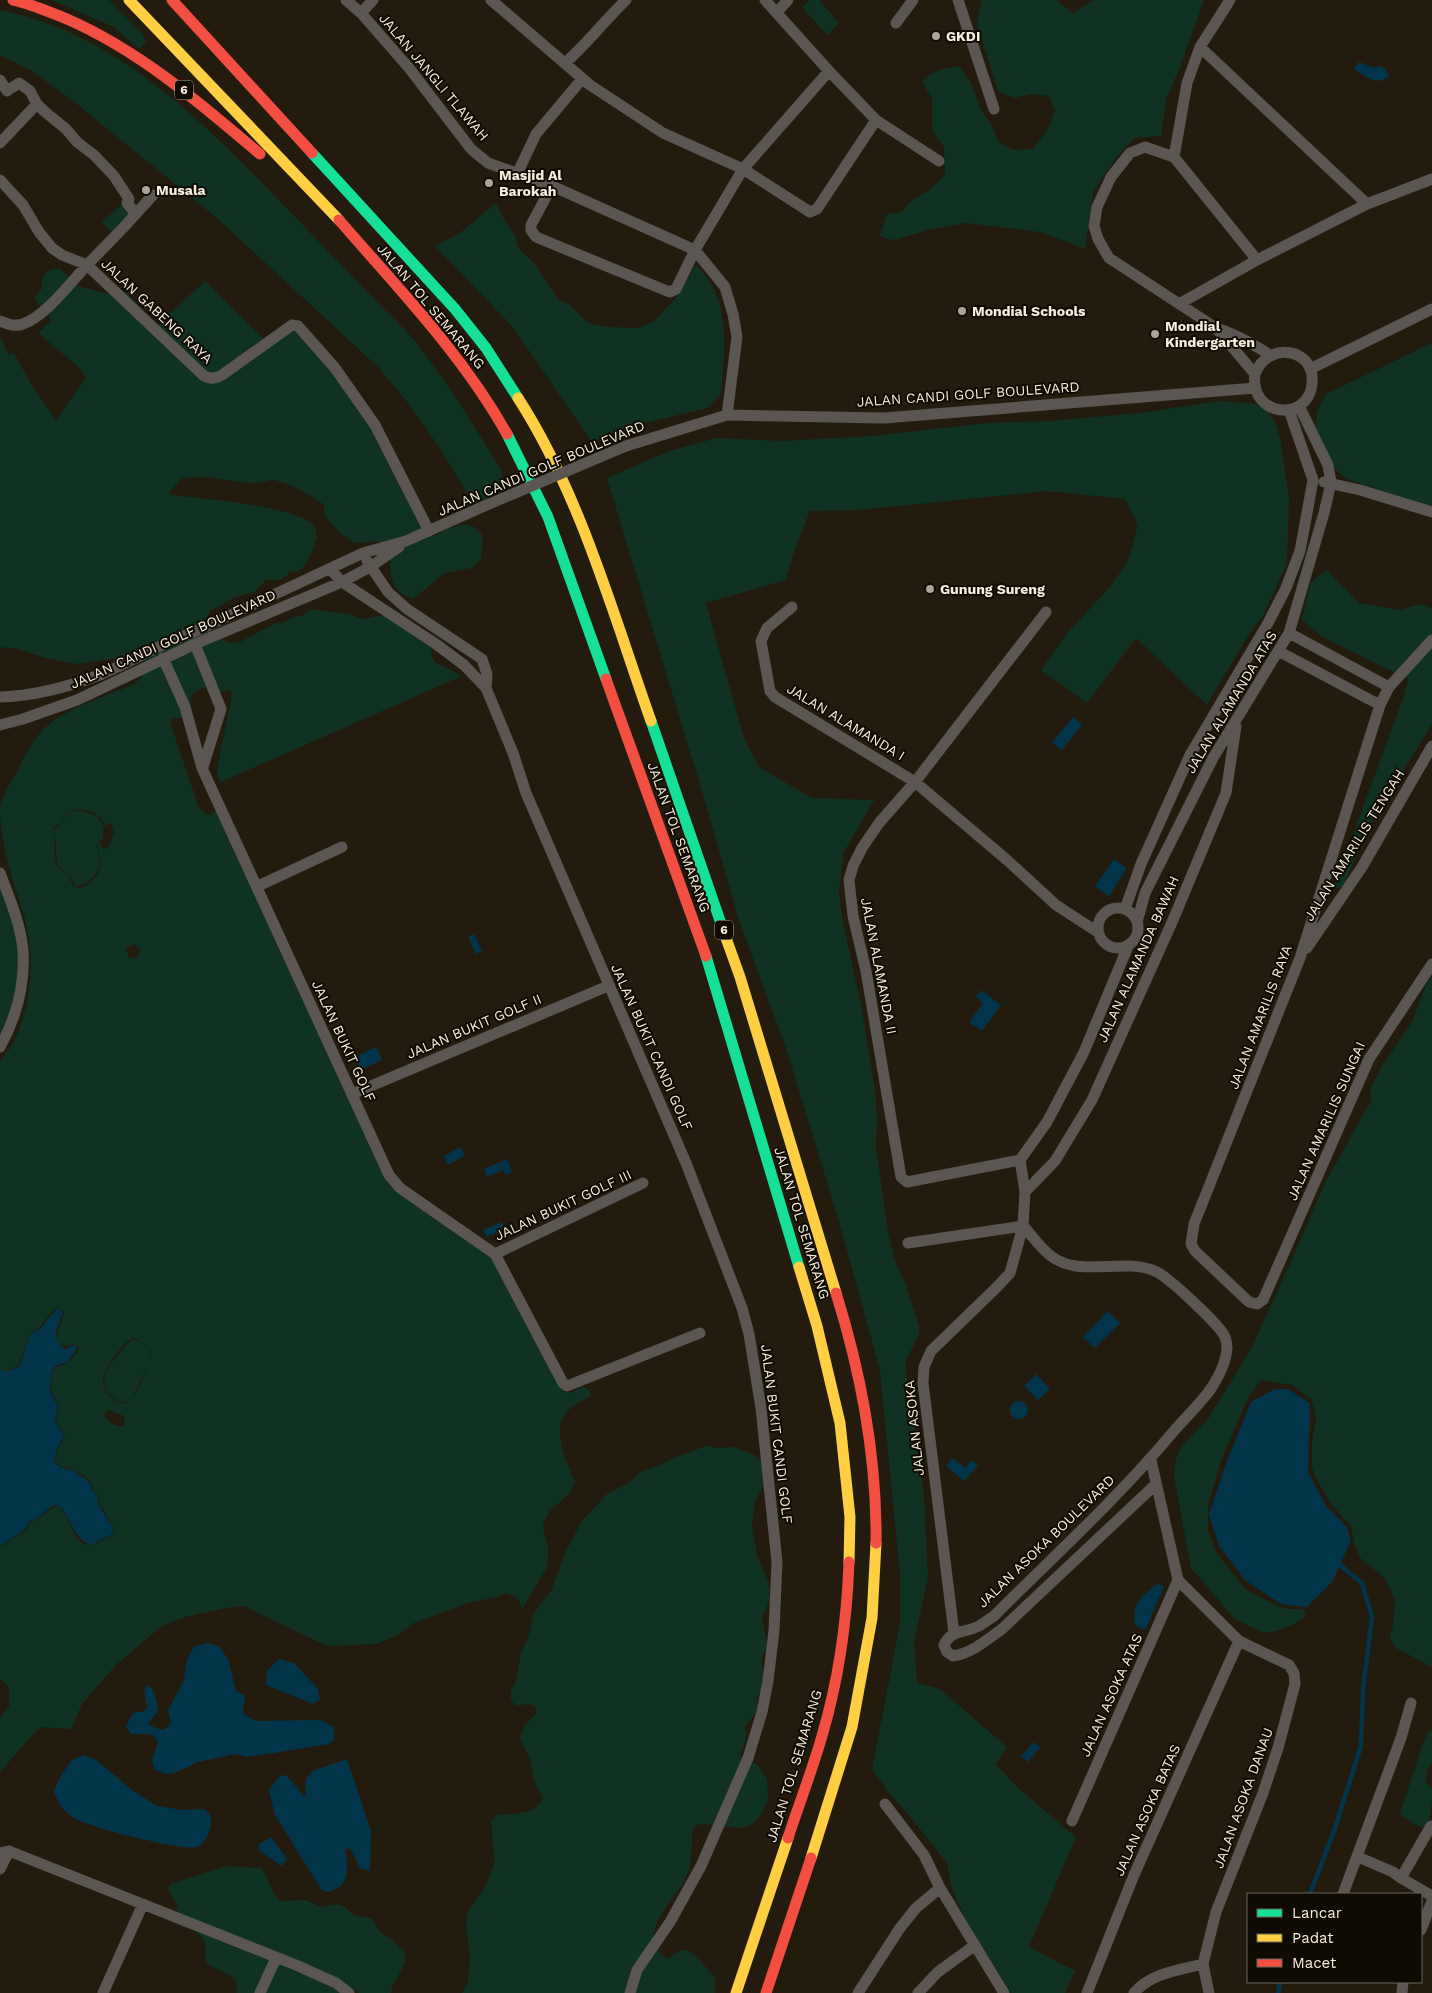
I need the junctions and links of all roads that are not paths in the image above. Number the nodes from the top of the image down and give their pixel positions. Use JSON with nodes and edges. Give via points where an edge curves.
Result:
{"nodes":[{"id":1,"x":13,"y":0,"type":"edge"},
{"id":2,"x":129,"y":0,"type":"edge"},
{"id":3,"x":172,"y":0,"type":"edge"},
{"id":4,"x":346,"y":0,"type":"edge"},
{"id":5,"x":373,"y":0,"type":"edge"},
{"id":6,"x":491,"y":0,"type":"edge"},
{"id":7,"x":626,"y":0,"type":"edge"},
{"id":8,"x":765,"y":0,"type":"edge"},
{"id":9,"x":788,"y":0,"type":"edge"},
{"id":10,"x":913,"y":0,"type":"edge"},
{"id":11,"x":958,"y":0,"type":"edge"},
{"id":12,"x":1230,"y":0,"type":"edge"},
{"id":13,"x":777,"y":12,"type":"junction"},
{"id":14,"x":361,"y":13,"type":"junction"},
{"id":15,"x":896,"y":23,"type":"dead end"},
{"id":16,"x":1200,"y":48,"type":"junction"},
{"id":17,"x":565,"y":63,"type":"junction"},
{"id":18,"x":829,"y":71,"type":"junction"},
{"id":19,"x":582,"y":78,"type":"junction"},
{"id":20,"x":0,"y":80,"type":"edge"},
{"id":21,"x":37,"y":104,"type":"junction"},
{"id":22,"x":994,"y":109,"type":"dead end"},
{"id":23,"x":876,"y":120,"type":"junction"},
{"id":24,"x":0,"y":143,"type":"edge"},
{"id":25,"x":1174,"y":157,"type":"junction"},
{"id":26,"x":939,"y":161,"type":"dead end"},
{"id":27,"x":743,"y":169,"type":"junction"},
{"id":28,"x":518,"y":174,"type":"junction"},
{"id":29,"x":1432,"y":179,"type":"edge"},
{"id":30,"x":0,"y":180,"type":"edge"},
{"id":31,"x":552,"y":186,"type":"junction"},
{"id":32,"x":153,"y":195,"type":"dead end"},
{"id":33,"x":1366,"y":204,"type":"junction"},
{"id":34,"x":136,"y":214,"type":"junction"},
{"id":35,"x":333,"y":214,"type":"junction"},
{"id":36,"x":695,"y":250,"type":"junction"},
{"id":37,"x":1257,"y":260,"type":"junction"},
{"id":38,"x":87,"y":265,"type":"junction"},
{"id":39,"x":1179,"y":304,"type":"junction"},
{"id":40,"x":1432,"y":309,"type":"edge"},
{"id":41,"x":0,"y":321,"type":"edge"},
{"id":42,"x":1216,"y":328,"type":"junction"},
{"id":43,"x":1270,"y":355,"type":"junction"},
{"id":44,"x":1310,"y":368,"type":"junction"},
{"id":45,"x":1255,"y":374,"type":"junction"},
{"id":46,"x":1255,"y":388,"type":"junction"},
{"id":47,"x":1294,"y":408,"type":"junction"},
{"id":48,"x":727,"y":415,"type":"junction"},
{"id":49,"x":1313,"y":480,"type":"junction"},
{"id":50,"x":1331,"y":483,"type":"junction"},
{"id":51,"x":1432,"y":512,"type":"edge"},
{"id":52,"x":429,"y":531,"type":"junction"},
{"id":53,"x":406,"y":541,"type":"junction"},
{"id":54,"x":363,"y":553,"type":"junction"},
{"id":55,"x":370,"y":567,"type":"junction"},
{"id":56,"x":330,"y":569,"type":"junction"},
{"id":57,"x":342,"y":582,"type":"junction"},
{"id":58,"x":792,"y":607,"type":"dead end"},
{"id":59,"x":1046,"y":612,"type":"dead end"},
{"id":60,"x":1289,"y":633,"type":"junction"},
{"id":61,"x":1432,"y":640,"type":"edge"},
{"id":62,"x":195,"y":644,"type":"junction"},
{"id":63,"x":1278,"y":651,"type":"junction"},
{"id":64,"x":163,"y":658,"type":"junction"},
{"id":65,"x":1337,"y":659,"type":"junction"},
{"id":66,"x":1328,"y":678,"type":"junction"},
{"id":67,"x":1389,"y":687,"type":"junction"},
{"id":68,"x":486,"y":688,"type":"junction"},
{"id":69,"x":0,"y":697,"type":"edge"},
{"id":70,"x":1380,"y":705,"type":"junction"},
{"id":71,"x":1236,"y":719,"type":"junction"},
{"id":72,"x":0,"y":725,"type":"edge"},
{"id":73,"x":1432,"y":746,"type":"edge"},
{"id":74,"x":202,"y":768,"type":"junction"},
{"id":75,"x":915,"y":782,"type":"junction"},
{"id":76,"x":342,"y":847,"type":"dead end"},
{"id":77,"x":0,"y":873,"type":"edge"},
{"id":78,"x":258,"y":886,"type":"junction"},
{"id":79,"x":1125,"y":909,"type":"junction"},
{"id":80,"x":1313,"y":918,"type":"junction"},
{"id":81,"x":1137,"y":922,"type":"junction"},
{"id":82,"x":1324,"y":924,"type":"junction"},
{"id":83,"x":1099,"y":933,"type":"junction"},
{"id":84,"x":1129,"y":944,"type":"junction"},
{"id":85,"x":1300,"y":958,"type":"junction"},
{"id":86,"x":1432,"y":964,"type":"edge"},
{"id":87,"x":608,"y":986,"type":"junction"},
{"id":88,"x":0,"y":1047,"type":"edge"},
{"id":89,"x":352,"y":1094,"type":"junction"},
{"id":90,"x":1020,"y":1160,"type":"junction"},
{"id":91,"x":643,"y":1183,"type":"dead end"},
{"id":92,"x":1025,"y":1192,"type":"junction"},
{"id":93,"x":1023,"y":1226,"type":"junction"},
{"id":94,"x":908,"y":1243,"type":"dead end"},
{"id":95,"x":495,"y":1254,"type":"junction"},
{"id":96,"x":1263,"y":1300,"type":"joint"},
{"id":97,"x":700,"y":1333,"type":"dead end"},
{"id":98,"x":1151,"y":1460,"type":"junction"},
{"id":99,"x":1156,"y":1484,"type":"junction"},
{"id":100,"x":1178,"y":1580,"type":"junction"},
{"id":101,"x":954,"y":1633,"type":"junction"},
{"id":102,"x":1239,"y":1641,"type":"junction"},
{"id":103,"x":1411,"y":1703,"type":"dead end"},
{"id":104,"x":885,"y":1804,"type":"dead end"},
{"id":105,"x":1072,"y":1821,"type":"dead end"},
{"id":106,"x":1431,"y":1826,"type":"edge"},
{"id":107,"x":5,"y":1852,"type":"edge"},
{"id":108,"x":1358,"y":1857,"type":"junction"},
{"id":109,"x":0,"y":1869,"type":"edge"},
{"id":110,"x":1401,"y":1878,"type":"junction"},
{"id":111,"x":940,"y":1888,"type":"junction"},
{"id":112,"x":1343,"y":1893,"type":"edge"},
{"id":113,"x":1432,"y":1896,"type":"edge"},
{"id":114,"x":1432,"y":1901,"type":"edge"},
{"id":115,"x":143,"y":1904,"type":"junction"},
{"id":116,"x":1422,"y":1927,"type":"edge"},
{"id":117,"x":975,"y":1945,"type":"junction"},
{"id":118,"x":276,"y":1958,"type":"junction"},
{"id":119,"x":1203,"y":1964,"type":"junction"},
{"id":120,"x":103,"y":1993,"type":"edge"},
{"id":121,"x":260,"y":1993,"type":"edge"},
{"id":122,"x":350,"y":1993,"type":"edge"},
{"id":123,"x":630,"y":1993,"type":"edge"},
{"id":124,"x":736,"y":1993,"type":"edge"},
{"id":125,"x":766,"y":1993,"type":"edge"},
{"id":126,"x":858,"y":1993,"type":"edge"},
{"id":127,"x":918,"y":1993,"type":"edge"},
{"id":128,"x":1004,"y":1993,"type":"edge"},
{"id":129,"x":1087,"y":1993,"type":"edge"},
{"id":130,"x":1134,"y":1993,"type":"edge"},
{"id":131,"x":1209,"y":1993,"type":"edge"}],
"edges":[{"from":1,"to":35,"type":"highway","number":"6","via":[[80,24],[123,48],[186,92]]},
{"from":2,"to":35,"type":"highway","name":"JALAN TOL SEMARANG","number":"6"},
{"from":3,"to":125,"type":"highway","name":"JALAN TOL SEMARANG","number":"6","via":[[455,309],[486,348],[532,419],[579,516],[737,968],[838,1298],[853,1353],[871,1452],[876,1520],[872,1618],[852,1727]]},
{"from":4,"to":14,"type":"street","name":"JALAN JANGLI TLAWAH"},
{"from":5,"to":14,"type":"street"},
{"from":6,"to":17,"type":"street"},
{"from":7,"to":17,"type":"street"},
{"from":8,"to":13,"type":"street"},
{"from":9,"to":13,"type":"street"},
{"from":10,"to":15,"type":"street"},
{"from":11,"to":22,"type":"street"},
{"from":12,"to":16,"type":"street"},
{"from":13,"to":18,"type":"street"},
{"from":14,"to":28,"type":"street","name":"JALAN JANGLI TLAWAH","via":[[409,68],[471,149],[488,163]]},
{"from":16,"to":25,"type":"street","via":[[1187,83]]},
{"from":16,"to":33,"type":"street"},
{"from":17,"to":19,"type":"street"},
{"from":18,"to":23,"type":"street"},
{"from":18,"to":27,"type":"street"},
{"from":19,"to":27,"type":"street","via":[[663,133]]},
{"from":19,"to":28,"type":"street","via":[[536,134]]},
{"from":20,"to":21,"type":"street","via":[[7,91],[19,83],[30,90]]},
{"from":21,"to":24,"type":"street"},
{"from":21,"to":34,"type":"street","via":[[114,176]]},
{"from":23,"to":26,"type":"street"},
{"from":23,"to":27,"type":"street","via":[[817,209],[810,212]]},
{"from":25,"to":37,"type":"street"},
{"from":25,"to":39,"type":"street","via":[[1145,147],[1130,152],[1110,177],[1097,206],[1094,226],[1109,258]]},
{"from":27,"to":36,"type":"street"},
{"from":28,"to":31,"type":"street","name":"JALAN JANGLI TLAWAH"},
{"from":29,"to":33,"type":"street"},
{"from":30,"to":38,"type":"street","via":[[23,205],[52,248]]},
{"from":31,"to":36,"type":"street","name":"JALAN JANGLI TLAWAH"},
{"from":31,"to":36,"type":"street","via":[[532,225],[531,230],[536,237],[670,292],[676,289]]},
{"from":32,"to":34,"type":"street"},
{"from":33,"to":37,"type":"street"},
{"from":34,"to":38,"type":"street"},
{"from":35,"to":124,"type":"highway","name":"JALAN TOL SEMARANG","number":"6","via":[[467,371],[506,432],[548,516],[705,954],[817,1326],[833,1391],[840,1424],[850,1517],[848,1580],[834,1686],[819,1745]]},
{"from":36,"to":48,"type":"street","via":[[725,287],[733,314],[737,337]]},
{"from":37,"to":39,"type":"street"},
{"from":38,"to":41,"type":"street","name":"JALAN GABENG RAYA","via":[[39,315],[22,325]]},
{"from":38,"to":52,"type":"street","name":"JALAN GABENG RAYA","via":[[208,378],[217,378],[292,325],[298,326],[335,368],[375,425]]},
{"from":39,"to":42,"type":"street"},
{"from":40,"to":44,"type":"street"},
{"from":42,"to":43,"type":"street","via":[[1248,340]]},
{"from":42,"to":45,"type":"street"},
{"from":43,"to":44,"type":"street","via":[[1288,352],[1297,355]]},
{"from":43,"to":45,"type":"street"},
{"from":44,"to":47,"type":"street","via":[[1310,393]]},
{"from":45,"to":46,"type":"street"},
{"from":46,"to":47,"type":"street","via":[[1267,406],[1278,410]]},
{"from":46,"to":48,"type":"street","name":"JALAN CANDI GOLF BOULEVARD","via":[[884,418]]},
{"from":47,"to":49,"type":"street","name":"JALAN ALAMANDA ATAS"},
{"from":47,"to":50,"type":"street","name":"JALAN ALAMANDA ATAS","via":[[1328,465]]},
{"from":48,"to":52,"type":"street","name":"JALAN CANDI GOLF BOULEVARD","bridge":true,"via":[[626,446]]},
{"from":49,"to":50,"type":"street"},
{"from":49,"to":79,"type":"street","name":"JALAN ALAMANDA ATAS","via":[[1300,551],[1286,588],[1190,755],[1141,864]]},
{"from":50,"to":51,"type":"street"},
{"from":50,"to":60,"type":"street","name":"JALAN ALAMANDA ATAS"},
{"from":52,"to":53,"type":"street","name":"JALAN CANDI GOLF BOULEVARD"},
{"from":53,"to":54,"type":"street","name":"JALAN CANDI GOLF BOULEVARD"},
{"from":53,"to":55,"type":"street","name":"JALAN CANDI GOLF BOULEVARD"},
{"from":54,"to":55,"type":"street","name":"JALAN BUKIT CANDI GOLF"},
{"from":54,"to":56,"type":"street","name":"JALAN CANDI GOLF BOULEVARD"},
{"from":55,"to":57,"type":"street","name":"JALAN CANDI GOLF BOULEVARD"},
{"from":55,"to":68,"type":"street","name":"JALAN BUKIT CANDI GOLF","via":[[388,592],[407,609],[482,659],[487,674]]},
{"from":56,"to":57,"type":"street","name":"JALAN BUKIT CANDI GOLF"},
{"from":56,"to":69,"type":"street","name":"JALAN CANDI GOLF BOULEVARD","via":[[194,632],[167,641],[102,674],[37,693]]},
{"from":57,"to":62,"type":"street","name":"JALAN CANDI GOLF BOULEVARD"},
{"from":57,"to":68,"type":"street","name":"JALAN BUKIT CANDI GOLF","via":[[436,644]]},
{"from":58,"to":75,"type":"street","name":"JALAN ALAMANDA I","via":[[767,628],[761,641],[770,690],[775,697]]},
{"from":59,"to":75,"type":"street","name":"JALAN ALAMANDA II"},
{"from":60,"to":63,"type":"street","name":"JALAN ALAMANDA ATAS"},
{"from":60,"to":65,"type":"street"},
{"from":61,"to":67,"type":"street","name":"JALAN AMARILIS RAYA"},
{"from":62,"to":64,"type":"street","name":"JALAN CANDI GOLF BOULEVARD"},
{"from":62,"to":74,"type":"street","via":[[221,709]]},
{"from":63,"to":66,"type":"street"},
{"from":63,"to":71,"type":"street","name":"JALAN ALAMANDA ATAS"},
{"from":64,"to":72,"type":"street","name":"JALAN CANDI GOLF BOULEVARD","via":[[77,700]]},
{"from":64,"to":74,"type":"street","name":"JALAN BUKIT GOLF","via":[[185,707]]},
{"from":65,"to":66,"type":"street"},
{"from":65,"to":67,"type":"street"},
{"from":66,"to":70,"type":"street"},
{"from":67,"to":70,"type":"street","name":"JALAN AMARILIS RAYA"},
{"from":68,"to":87,"type":"street","name":"JALAN BUKIT CANDI GOLF","via":[[526,793]]},
{"from":70,"to":80,"type":"street","name":"JALAN AMARILIS RAYA"},
{"from":71,"to":81,"type":"street","name":"JALAN ALAMANDA ATAS","via":[[1159,862]]},
{"from":71,"to":92,"type":"street","name":"JALAN ALAMANDA BAWAH","via":[[1226,793],[1173,920],[1092,1100],[1055,1161]]},
{"from":73,"to":82,"type":"street","name":"JALAN AMARILIS TENGAH","via":[[1362,867]]},
{"from":74,"to":78,"type":"street","name":"JALAN BUKIT GOLF"},
{"from":75,"to":83,"type":"street","name":"JALAN ALAMANDA I","via":[[1056,905]]},
{"from":75,"to":90,"type":"street","name":"JALAN ALAMANDA II","via":[[862,848],[849,880],[901,1177],[907,1182]]},
{"from":76,"to":78,"type":"street"},
{"from":77,"to":88,"type":"street","via":[[23,950],[20,994],[11,1026]]},
{"from":78,"to":89,"type":"street","name":"JALAN BUKIT GOLF"},
{"from":79,"to":81,"type":"street"},
{"from":79,"to":83,"type":"street","via":[[1107,911],[1099,921]]},
{"from":80,"to":82,"type":"street"},
{"from":80,"to":85,"type":"street","name":"JALAN AMARILIS RAYA"},
{"from":81,"to":84,"type":"street","via":[[1136,935]]},
{"from":82,"to":85,"type":"street","name":"JALAN AMARILIS TENGAH"},
{"from":83,"to":84,"type":"street","via":[[1111,947]]},
{"from":84,"to":90,"type":"street","via":[[1084,1052],[1047,1122]]},
{"from":85,"to":96,"type":"street","name":"JALAN AMARILIS RAYA","via":[[1193,1230],[1195,1251],[1250,1302],[1257,1304]]},
{"from":86,"to":96,"type":"street","name":"JALAN AMARILIS SUNGAI","via":[[1369,1058]]},
{"from":87,"to":89,"type":"street","name":"JALAN BUKIT GOLF II"},
{"from":87,"to":123,"type":"street","name":"JALAN BUKIT CANDI GOLF","via":[[686,1163],[742,1308],[761,1408],[777,1562],[768,1681],[748,1758],[701,1866],[670,1922],[637,1970]]},
{"from":89,"to":95,"type":"street","name":"JALAN BUKIT GOLF","via":[[389,1175],[400,1188]]},
{"from":90,"to":92,"type":"street"},
{"from":91,"to":95,"type":"street","name":"JALAN BUKIT GOLF III"},
{"from":92,"to":93,"type":"street"},
{"from":93,"to":94,"type":"street"},
{"from":93,"to":98,"type":"street","via":[[1050,1256],[1058,1260],[1085,1266],[1125,1264],[1158,1273],[1225,1337],[1225,1362],[1210,1390]]},
{"from":93,"to":101,"type":"street","name":"JALAN ASOKA","via":[[1010,1272],[931,1351],[924,1367],[923,1383]]},
{"from":95,"to":97,"type":"street","name":"JALAN BUKIT GOLF","via":[[567,1386]]},
{"from":98,"to":99,"type":"street"},
{"from":98,"to":101,"type":"street","name":"JALAN ASOKA BOULEVARD","via":[[994,1616],[979,1626]]},
{"from":99,"to":100,"type":"street"},
{"from":99,"to":101,"type":"street","via":[[1002,1629],[971,1650],[953,1656],[944,1645]]},
{"from":100,"to":102,"type":"street","name":"JALAN ASOKA DANAU"},
{"from":100,"to":105,"type":"street","name":"JALAN ASOKA ATAS"},
{"from":102,"to":119,"type":"street","name":"JALAN ASOKA DANAU","via":[[1289,1665],[1295,1684],[1263,1793],[1216,1912]]},
{"from":102,"to":129,"type":"street","name":"JALAN ASOKA BATAS","via":[[1134,1875]]},
{"from":103,"to":108,"type":"street","via":[[1402,1738]]},
{"from":104,"to":111,"type":"street","via":[[924,1855]]},
{"from":106,"to":110,"type":"street"},
{"from":107,"to":109,"type":"street"},
{"from":107,"to":115,"type":"street"},
{"from":108,"to":110,"type":"street"},
{"from":108,"to":112,"type":"street"},
{"from":110,"to":113,"type":"street"},
{"from":111,"to":117,"type":"street"},
{"from":111,"to":126,"type":"street","via":[[916,1908],[900,1928]]},
{"from":114,"to":116,"type":"street"},
{"from":115,"to":118,"type":"street"},
{"from":115,"to":120,"type":"street"},
{"from":117,"to":127,"type":"street","via":[[938,1972]]},
{"from":117,"to":128,"type":"street"},
{"from":118,"to":121,"type":"street"},
{"from":118,"to":122,"type":"street","via":[[336,1983]]},
{"from":119,"to":130,"type":"street","via":[[1166,1972]]},
{"from":119,"to":131,"type":"street","name":"JALAN ASOKA DANAU"}]}
